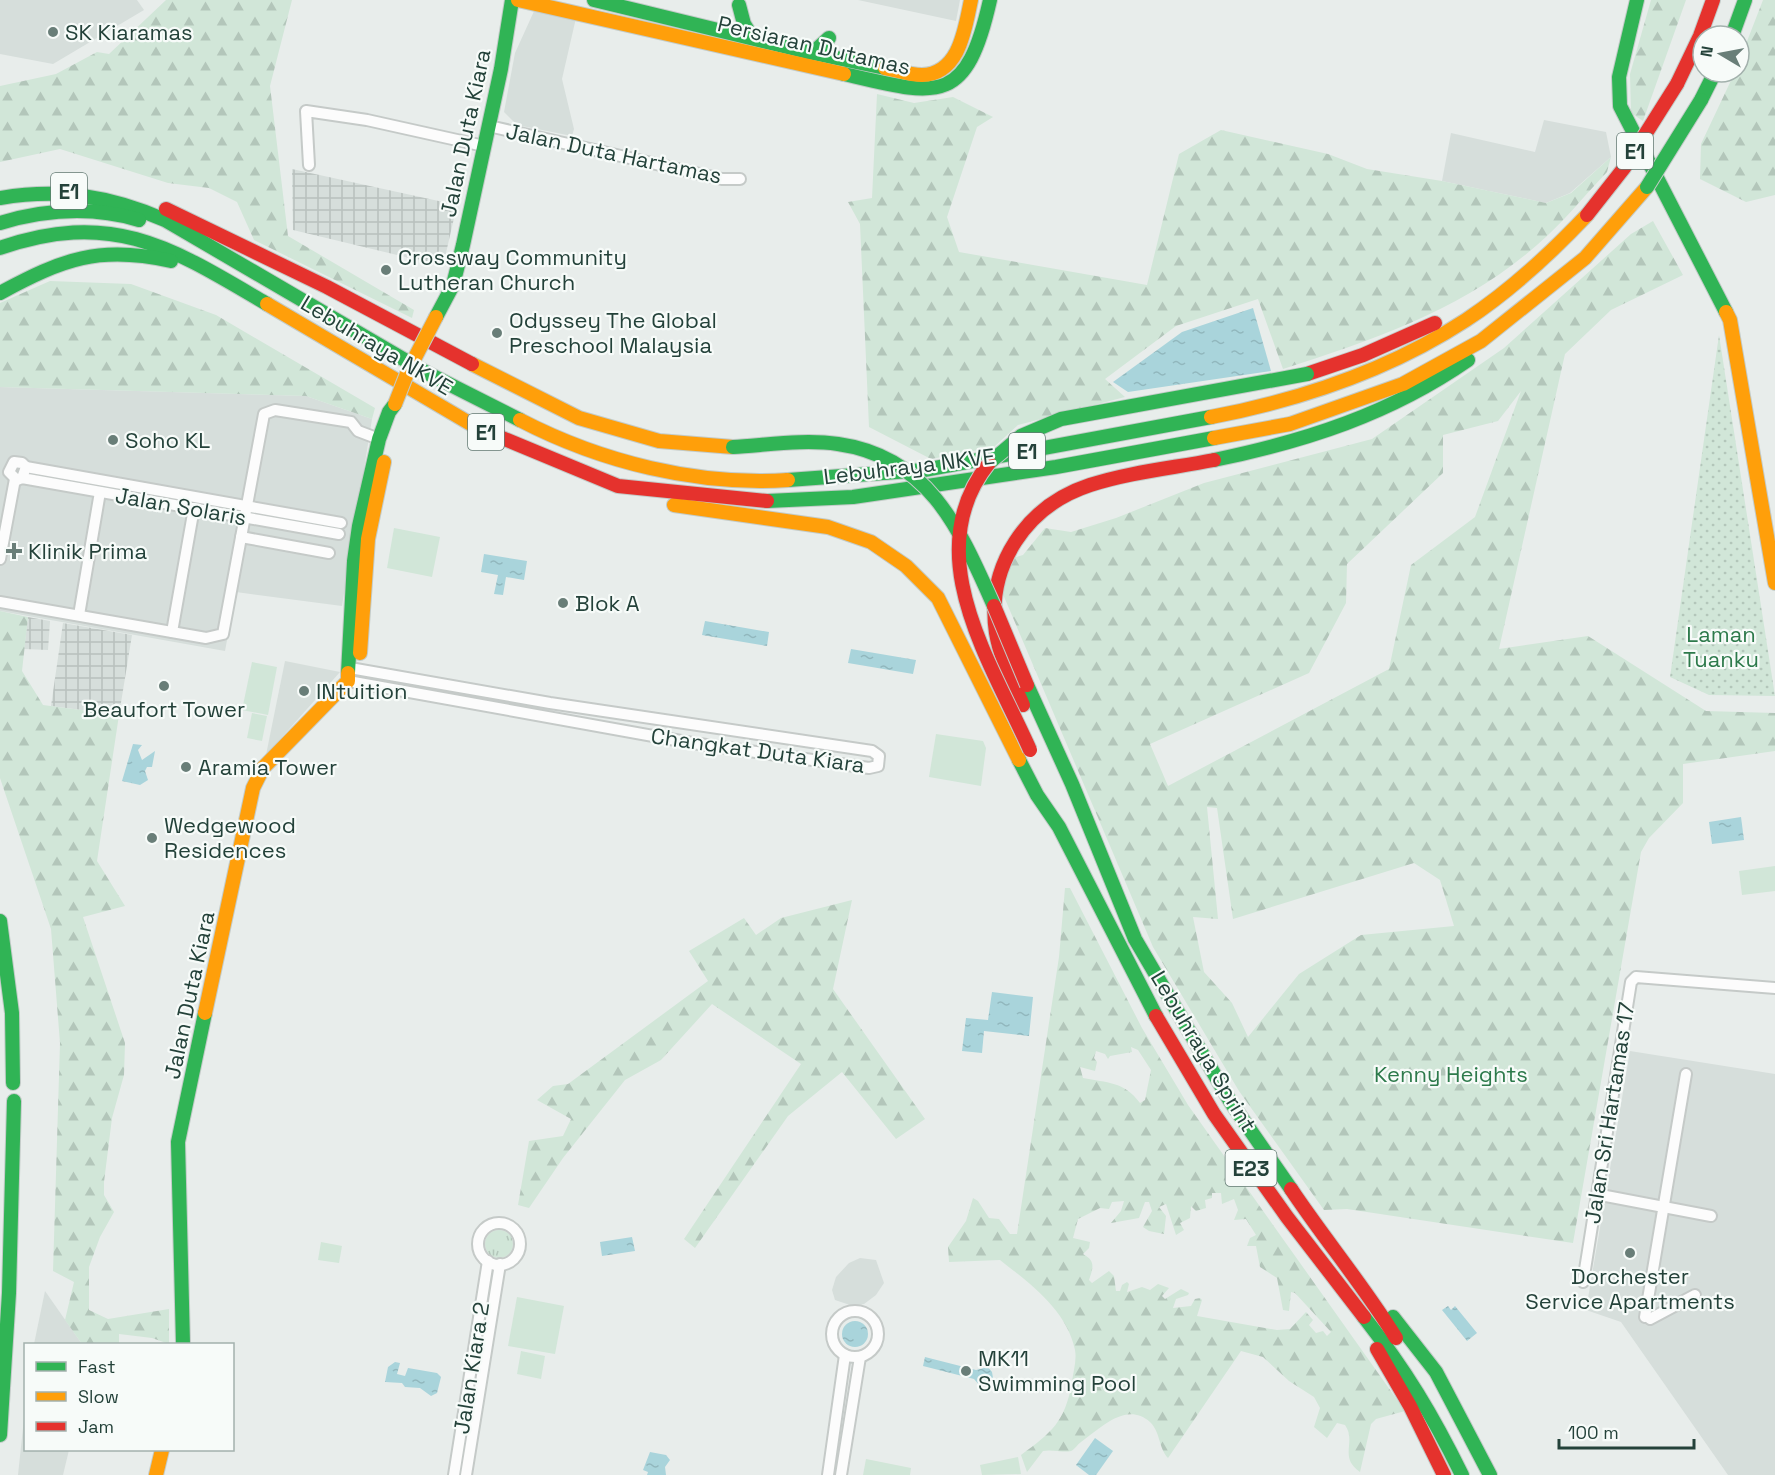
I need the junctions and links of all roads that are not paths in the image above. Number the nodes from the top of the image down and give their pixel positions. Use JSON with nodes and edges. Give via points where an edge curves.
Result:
{"nodes":[{"id":1,"x":512,"y":0,"type":"edge"},
{"id":2,"x":518,"y":0,"type":"edge"},
{"id":3,"x":594,"y":0,"type":"edge"},
{"id":4,"x":972,"y":0,"type":"edge"},
{"id":5,"x":990,"y":0,"type":"edge"},
{"id":6,"x":1637,"y":0,"type":"edge"},
{"id":7,"x":1713,"y":0,"type":"edge"},
{"id":8,"x":1745,"y":0,"type":"edge"},
{"id":9,"x":739,"y":5,"type":"dead end"},
{"id":10,"x":1736,"y":24,"type":"edge"},
{"id":11,"x":752,"y":37,"type":"junction"},
{"id":12,"x":830,"y":38,"type":"dead end"},
{"id":13,"x":808,"y":52,"type":"junction"},
{"id":14,"x":1709,"y":84,"type":"edge"},
{"id":15,"x":489,"y":126,"type":"junction"},
{"id":16,"x":481,"y":145,"type":"junction"},
{"id":17,"x":309,"y":165,"type":"dead end"},
{"id":18,"x":740,"y":179,"type":"dead end"},
{"id":19,"x":0,"y":190,"type":"edge"},
{"id":20,"x":23,"y":193,"type":"junction"},
{"id":21,"x":0,"y":198,"type":"edge"},
{"id":22,"x":114,"y":200,"type":"junction"},
{"id":23,"x":0,"y":223,"type":"edge"},
{"id":24,"x":201,"y":243,"type":"junction"},
{"id":25,"x":0,"y":248,"type":"edge"},
{"id":26,"x":197,"y":263,"type":"junction"},
{"id":27,"x":0,"y":293,"type":"edge"},
{"id":28,"x":1492,"y":299,"type":"junction"},
{"id":29,"x":1481,"y":341,"type":"junction"},
{"id":30,"x":395,"y":404,"type":"junction"},
{"id":31,"x":380,"y":439,"type":"junction"},
{"id":32,"x":21,"y":475,"type":"junction"},
{"id":33,"x":618,"y":486,"type":"junction"},
{"id":34,"x":100,"y":492,"type":"junction"},
{"id":35,"x":194,"y":508,"type":"junction"},
{"id":36,"x":246,"y":512,"type":"junction"},
{"id":37,"x":340,"y":529,"type":"dead end"},
{"id":38,"x":364,"y":532,"type":"junction"},
{"id":39,"x":241,"y":537,"type":"junction"},
{"id":40,"x":329,"y":553,"type":"dead end"},
{"id":41,"x":0,"y":559,"type":"edge"},
{"id":42,"x":1775,"y":583,"type":"edge"},
{"id":43,"x":0,"y":602,"type":"edge"},
{"id":44,"x":79,"y":615,"type":"junction"},
{"id":45,"x":172,"y":632,"type":"junction"},
{"id":46,"x":351,"y":678,"type":"junction"},
{"id":47,"x":1059,"y":827,"type":"junction"},
{"id":48,"x":1110,"y":883,"type":"junction"},
{"id":49,"x":0,"y":921,"type":"edge"},
{"id":50,"x":1775,"y":988,"type":"edge"},
{"id":51,"x":1686,"y":1074,"type":"dead end"},
{"id":52,"x":13,"y":1083,"type":"dead end"},
{"id":53,"x":14,"y":1101,"type":"dead end"},
{"id":54,"x":1606,"y":1196,"type":"dead end"},
{"id":55,"x":1664,"y":1205,"type":"junction"},
{"id":56,"x":1711,"y":1216,"type":"dead end"},
{"id":57,"x":488,"y":1261,"type":"junction"},
{"id":58,"x":500,"y":1264,"type":"junction"},
{"id":59,"x":1583,"y":1282,"type":"dead end"},
{"id":60,"x":1366,"y":1290,"type":"junction"},
{"id":61,"x":1695,"y":1295,"type":"dead end"},
{"id":62,"x":1358,"y":1312,"type":"junction"},
{"id":63,"x":183,"y":1343,"type":"edge"},
{"id":64,"x":845,"y":1355,"type":"junction"},
{"id":65,"x":860,"y":1357,"type":"junction"},
{"id":66,"x":0,"y":1435,"type":"edge"},
{"id":67,"x":162,"y":1451,"type":"edge"},
{"id":68,"x":156,"y":1475,"type":"edge"},
{"id":69,"x":454,"y":1475,"type":"edge"},
{"id":70,"x":466,"y":1475,"type":"edge"},
{"id":71,"x":828,"y":1475,"type":"edge"},
{"id":72,"x":841,"y":1475,"type":"edge"},
{"id":73,"x":1444,"y":1475,"type":"edge"},
{"id":74,"x":1462,"y":1475,"type":"edge"},
{"id":75,"x":1476,"y":1475,"type":"edge"},
{"id":76,"x":1490,"y":1475,"type":"edge"}],
"edges":[{"from":1,"to":15,"type":"main road","name":"Jalan Duta Kiara"},
{"from":2,"to":5,"type":"main road","name":"Persiaran Dutamas","via":[[913,90],[934,89],[958,79],[973,63]]},
{"from":3,"to":11,"type":"main road","name":"Persiaran Dutamas"},
{"from":4,"to":13,"type":"main road","name":"Persiaran Dutamas","via":[[959,53],[938,72],[922,75]]},
{"from":6,"to":42,"type":"main road","via":[[1619,77],[1620,106],[1730,320]]},
{"from":7,"to":28,"type":"main road","name":"Lebuhraya NKVE","number":"E1","bridge":true,"via":[[1677,84],[1624,168],[1552,251]]},
{"from":8,"to":10,"type":"main road"},
{"from":9,"to":11,"type":"main road"},
{"from":11,"to":13,"type":"main road","name":"Persiaran Dutamas"},
{"from":12,"to":13,"type":"main road"},
{"from":14,"to":29,"type":"main road","name":"Lebuhraya NKVE","number":"E1","bridge":true,"via":[[1647,188],[1585,258]]},
{"from":15,"to":16,"type":"main road","name":"Jalan Duta Kiara"},
{"from":15,"to":18,"type":"street","name":"Jalan Duta Hartamas","via":[[722,179]]},
{"from":16,"to":17,"type":"street","via":[[306,111]]},
{"from":16,"to":30,"type":"main road","name":"Jalan Duta Kiara","bridge":true,"via":[[453,285]]},
{"from":19,"to":20,"type":"main road"},
{"from":20,"to":21,"type":"main road"},
{"from":20,"to":22,"type":"main road","number":"E1","via":[[75,191]]},
{"from":22,"to":24,"type":"main road","number":"E1","via":[[165,220]]},
{"from":22,"to":48,"type":"main road","bridge":true,"via":[[138,198],[173,211],[579,418],[659,441],[733,447],[838,444],[892,460],[939,497],[960,531],[1072,784]]},
{"from":23,"to":24,"type":"main road","via":[[41,212],[93,211],[130,217]]},
{"from":24,"to":28,"type":"main road","name":"Lebuhraya NKVE","number":"E1","via":[[427,373],[537,429],[659,471],[757,482],[924,470],[1220,415],[1316,391],[1408,353],[1467,319]]},
{"from":25,"to":26,"type":"main road","name":"Lebuhraya NKVE","via":[[26,237],[89,230],[156,243]]},
{"from":26,"to":27,"type":"main road","via":[[117,252],[73,258],[41,270]]},
{"from":26,"to":33,"type":"main road","name":"Lebuhraya NKVE","number":"E1","via":[[476,427]]},
{"from":28,"to":47,"type":"main road","bridge":true,"via":[[1479,300],[1363,356],[1307,374],[1040,424],[1012,440],[985,467],[969,491],[960,515],[956,563],[972,621],[1050,794]]},
{"from":29,"to":33,"type":"main road","name":"Lebuhraya NKVE","number":"E1","via":[[1402,384],[1290,423],[1056,468],[853,497],[781,500],[691,496]]},
{"from":29,"to":48,"type":"main road","via":[[1469,360],[1440,380],[1352,424],[1230,456],[1089,485],[1059,497],[1034,515],[1012,541],[995,585],[996,634],[1041,747]]},
{"from":30,"to":31,"type":"main road","name":"Jalan Duta Kiara"},
{"from":30,"to":38,"type":"main road","name":"Jalan Duta Kiara","via":[[397,412]]},
{"from":31,"to":36,"type":"street","via":[[358,431],[351,422],[275,410],[264,414]]},
{"from":31,"to":38,"type":"main road","name":"Jalan Duta Kiara"},
{"from":32,"to":34,"type":"street","name":"Jalan Solaris"},
{"from":32,"to":36,"type":"street","name":"Jalan Solaris"},
{"from":32,"to":41,"type":"street"},
{"from":33,"to":47,"type":"main road","via":[[659,501],[710,512],[828,527],[871,542],[906,566],[938,598],[1037,795]]},
{"from":34,"to":35,"type":"street","name":"Jalan Solaris"},
{"from":34,"to":44,"type":"street"},
{"from":35,"to":36,"type":"street","name":"Jalan Solaris"},
{"from":35,"to":45,"type":"street"},
{"from":36,"to":37,"type":"street","name":"Jalan Solaris"},
{"from":36,"to":39,"type":"street"},
{"from":38,"to":46,"type":"main road","name":"Jalan Duta Kiara","via":[[354,561]]},
{"from":39,"to":40,"type":"street"},
{"from":39,"to":45,"type":"street","via":[[223,634],[206,638]]},
{"from":43,"to":44,"type":"street"},
{"from":44,"to":45,"type":"street"},
{"from":46,"to":46,"type":"street","name":"Changkat Duta Kiara","via":[[872,751],[879,756],[879,763],[869,768],[700,744]]},
{"from":46,"to":63,"type":"main road","name":"Jalan Duta Kiara","via":[[263,768],[253,788],[178,1142]]},
{"from":47,"to":62,"type":"main road","name":"Lebuhraya Sprint","number":"E23","via":[[1144,995],[1214,1114]]},
{"from":48,"to":60,"type":"main road","name":"Lebuhraya Sprint","number":"E23","via":[[1135,939],[1230,1101],[1322,1234]]},
{"from":49,"to":52,"type":"main road","via":[[12,1013]]},
{"from":50,"to":59,"type":"street","name":"Jalan Sri Hartamas 17","via":[[1636,977],[1631,982]]},
{"from":51,"to":55,"type":"street"},
{"from":53,"to":66,"type":"main road","via":[[9,1293]]},
{"from":54,"to":55,"type":"street"},
{"from":55,"to":56,"type":"street"},
{"from":55,"to":61,"type":"street","via":[[1648,1318]]},
{"from":57,"to":58,"type":"street"},
{"from":57,"to":58,"type":"street","via":[[480,1249],[481,1235],[491,1225],[503,1223],[515,1230],[520,1242],[515,1257]]},
{"from":57,"to":69,"type":"street","name":"Jalan Kiara 2"},
{"from":58,"to":70,"type":"street","name":"Jalan Kiara 2"},
{"from":60,"to":75,"type":"main road","via":[[1421,1371]]},
{"from":60,"to":76,"type":"main road","via":[[1436,1372]]},
{"from":62,"to":73,"type":"main road"},
{"from":62,"to":74,"type":"main road","via":[[1403,1367]]},
{"from":64,"to":65,"type":"street"},
{"from":64,"to":65,"type":"street","via":[[834,1345],[834,1323],[845,1312],[860,1311],[874,1320],[878,1335],[873,1349]]},
{"from":64,"to":71,"type":"street"},
{"from":65,"to":72,"type":"street"},
{"from":67,"to":68,"type":"main road"}]}
